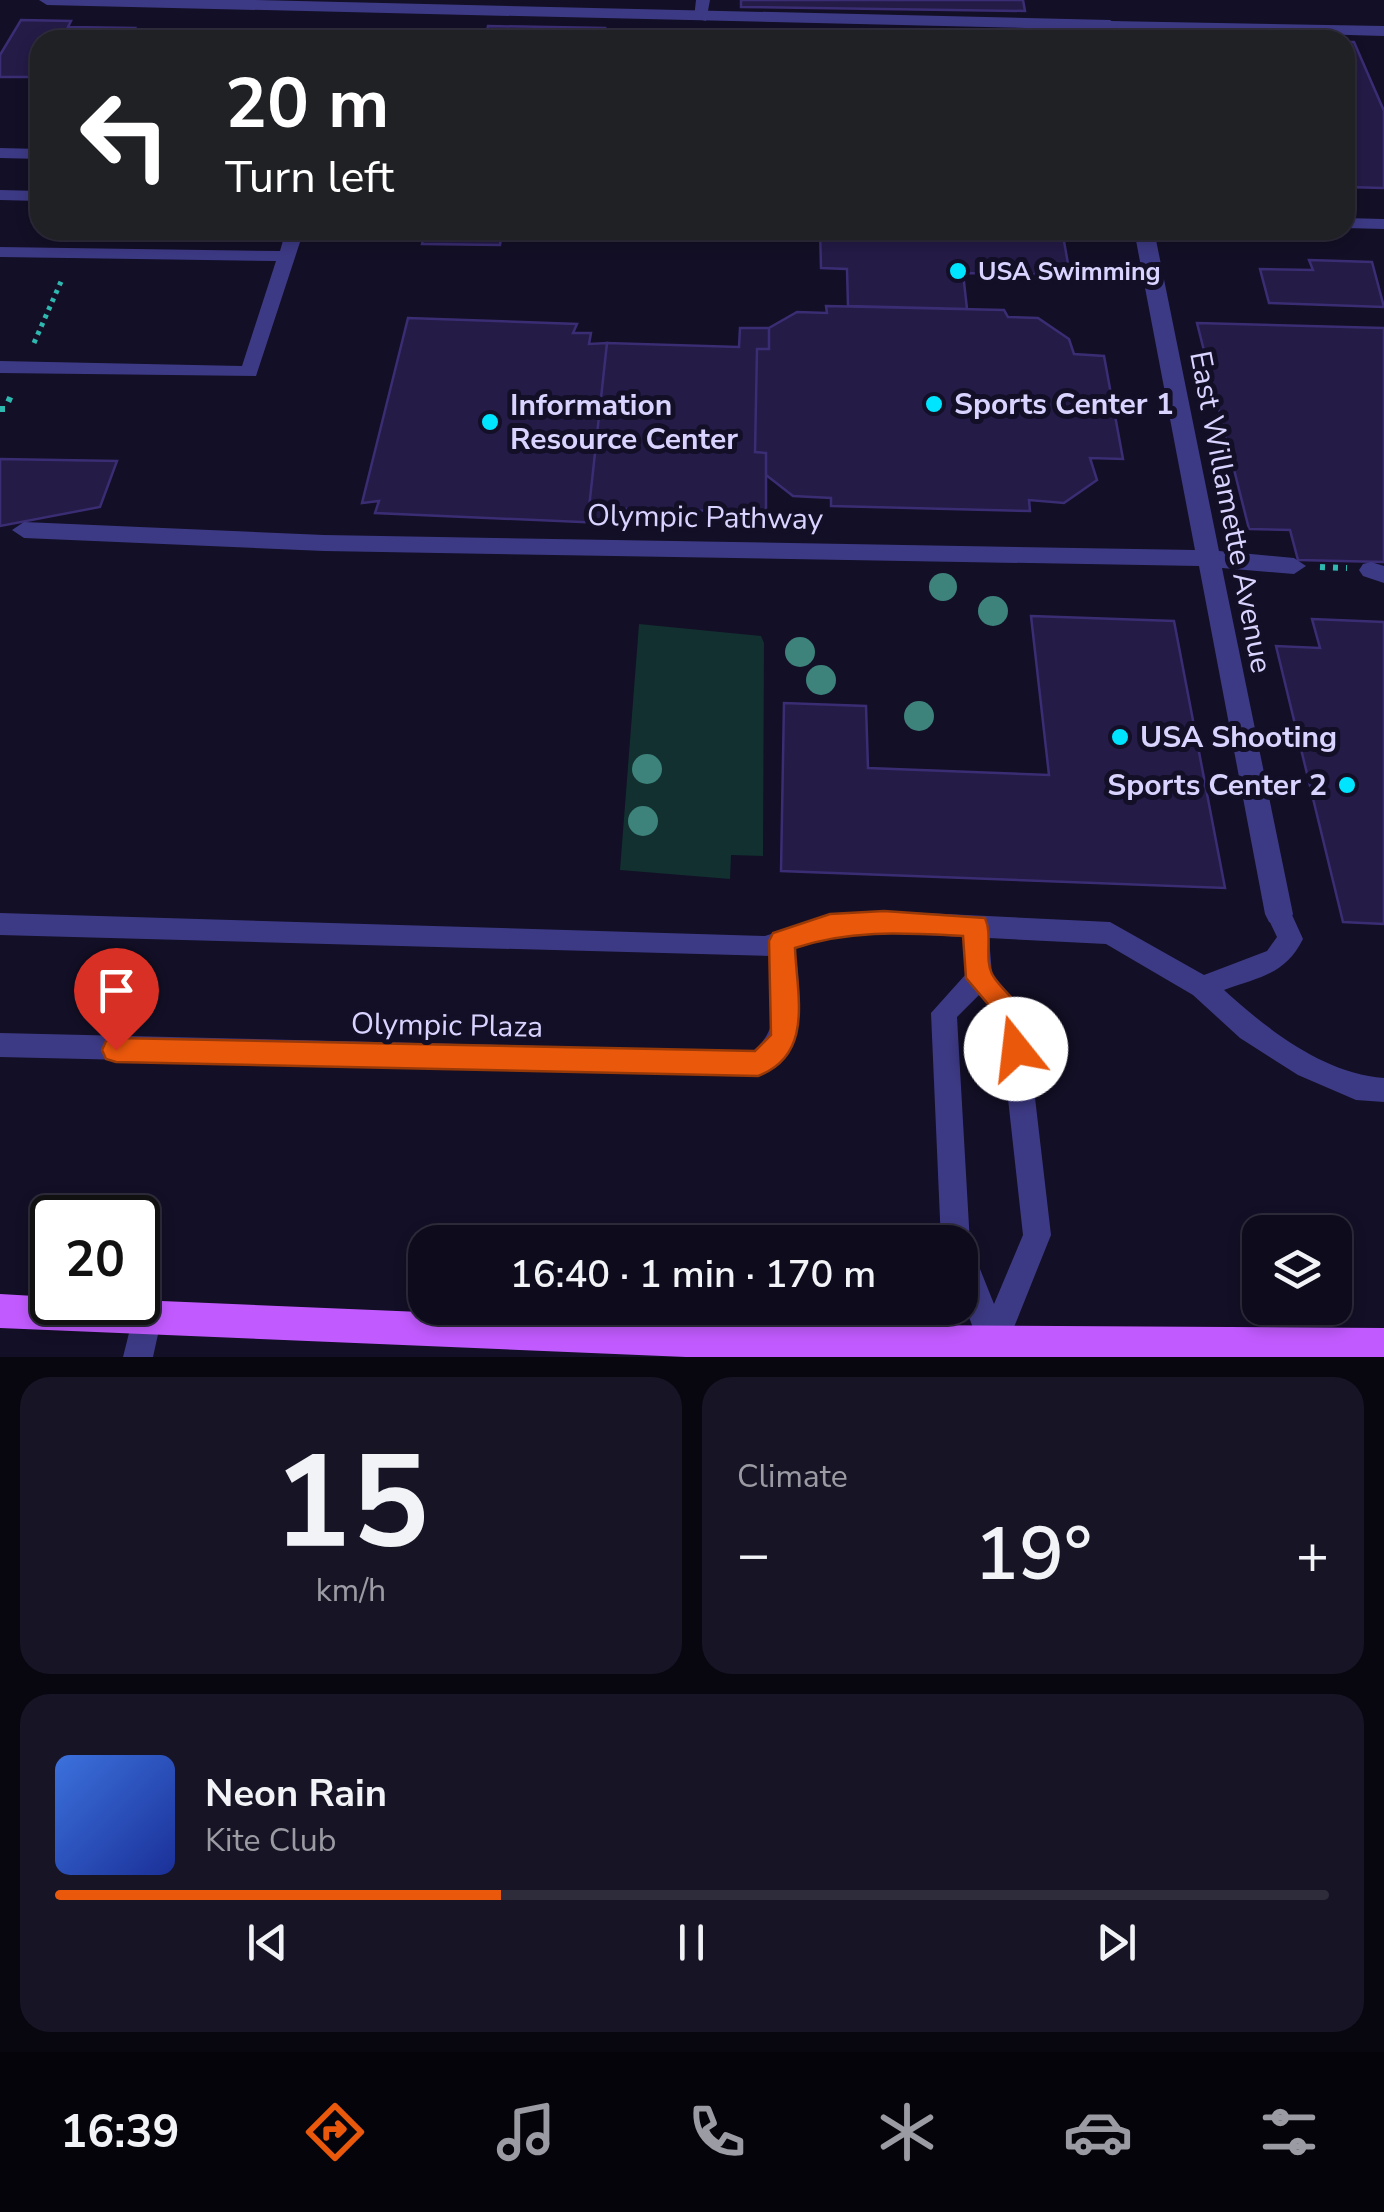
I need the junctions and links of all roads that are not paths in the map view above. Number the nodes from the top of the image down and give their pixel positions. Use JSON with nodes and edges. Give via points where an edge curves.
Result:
{"nodes":[{"id":1,"x":47,"y":0,"type":"edge"},
{"id":2,"x":1104,"y":0,"type":"edge"},
{"id":3,"x":450,"y":5,"type":"edge"},
{"id":4,"x":702,"y":9,"type":"edge"},
{"id":5,"x":1097,"y":30,"type":"edge"},
{"id":6,"x":1112,"y":30,"type":"edge"},
{"id":7,"x":1355,"y":30,"type":"edge"},
{"id":8,"x":1384,"y":30,"type":"edge"},
{"id":9,"x":0,"y":153,"type":"edge"},
{"id":10,"x":30,"y":154,"type":"edge"},
{"id":11,"x":0,"y":196,"type":"edge"},
{"id":12,"x":30,"y":196,"type":"edge"},
{"id":13,"x":1355,"y":223,"type":"edge"},
{"id":14,"x":1384,"y":224,"type":"edge"},
{"id":15,"x":293,"y":240,"type":"edge"},
{"id":16,"x":1146,"y":240,"type":"edge"},
{"id":17,"x":0,"y":252,"type":"edge"},
{"id":18,"x":287,"y":256,"type":"junction"},
{"id":19,"x":0,"y":366,"type":"edge"},
{"id":20,"x":24,"y":530,"type":"dead end"},
{"id":21,"x":1205,"y":558,"type":"junction"},
{"id":22,"x":1294,"y":566,"type":"road end"},
{"id":23,"x":1279,"y":914,"type":"joint"},
{"id":24,"x":0,"y":924,"type":"edge"},
{"id":25,"x":976,"y":926,"type":"junction"},
{"id":26,"x":782,"y":941,"type":"junction"},
{"id":27,"x":979,"y":978,"type":"junction"},
{"id":28,"x":1202,"y":986,"type":"junction"},
{"id":29,"x":0,"y":1045,"type":"edge"},
{"id":30,"x":1384,"y":1090,"type":"edge"},
{"id":31,"x":955,"y":1225,"type":"edge"},
{"id":32,"x":978,"y":1301,"type":"edge"},
{"id":33,"x":0,"y":1311,"type":"edge"},
{"id":34,"x":30,"y":1312,"type":"edge"},
{"id":35,"x":160,"y":1317,"type":"edge"},
{"id":36,"x":145,"y":1325,"type":"edge"},
{"id":37,"x":993,"y":1341,"type":"junction"},
{"id":38,"x":1384,"y":1345,"type":"edge"},
{"id":39,"x":704,"y":1349,"type":"edge"},
{"id":40,"x":1334,"y":1351,"type":"edge"},
{"id":41,"x":138,"y":1357,"type":"edge"}],
"edges":[{"from":1,"to":3,"type":"street"},
{"from":2,"to":6,"type":"street"},
{"from":3,"to":4,"type":"street"},
{"from":4,"to":5,"type":"street","via":[[999,17]]},
{"from":7,"to":8,"type":"lane"},
{"from":9,"to":10,"type":"lane"},
{"from":11,"to":12,"type":"lane"},
{"from":13,"to":14,"type":"lane"},
{"from":15,"to":18,"type":"lane"},
{"from":16,"to":21,"type":"street","name":"East Willamette Avenue"},
{"from":17,"to":18,"type":"lane"},
{"from":18,"to":19,"type":"lane","via":[[250,372]]},
{"from":20,"to":21,"type":"street","name":"Olympic Pathway","via":[[344,544]]},
{"from":21,"to":22,"type":"street","name":"Olympic Pathway"},
{"from":21,"to":23,"type":"street","name":"East Willamette Avenue"},
{"from":23,"to":28,"type":"lane","name":"East Willamette Avenue","via":[[1290,938],[1276,959]]},
{"from":24,"to":26,"type":"lane","via":[[764,947]]},
{"from":25,"to":26,"type":"lane","via":[[830,925]]},
{"from":25,"to":27,"type":"lane"},
{"from":25,"to":28,"type":"lane","via":[[1110,933]]},
{"from":26,"to":29,"type":"lane","name":"Olympic Plaza","via":[[785,1038],[758,1064]]},
{"from":27,"to":31,"type":"lane","via":[[944,1013]]},
{"from":27,"to":37,"type":"lane","via":[[1012,1012],[1037,1234]]},
{"from":28,"to":30,"type":"lane","via":[[1249,1030],[1308,1066],[1356,1088]]},
{"from":32,"to":37,"type":"lane"},
{"from":33,"to":34,"type":"main road"},
{"from":35,"to":39,"type":"main road"},
{"from":36,"to":41,"type":"lane"},
{"from":37,"to":39,"type":"main road"},
{"from":37,"to":40,"type":"main road"},
{"from":38,"to":40,"type":"main road"}]}
